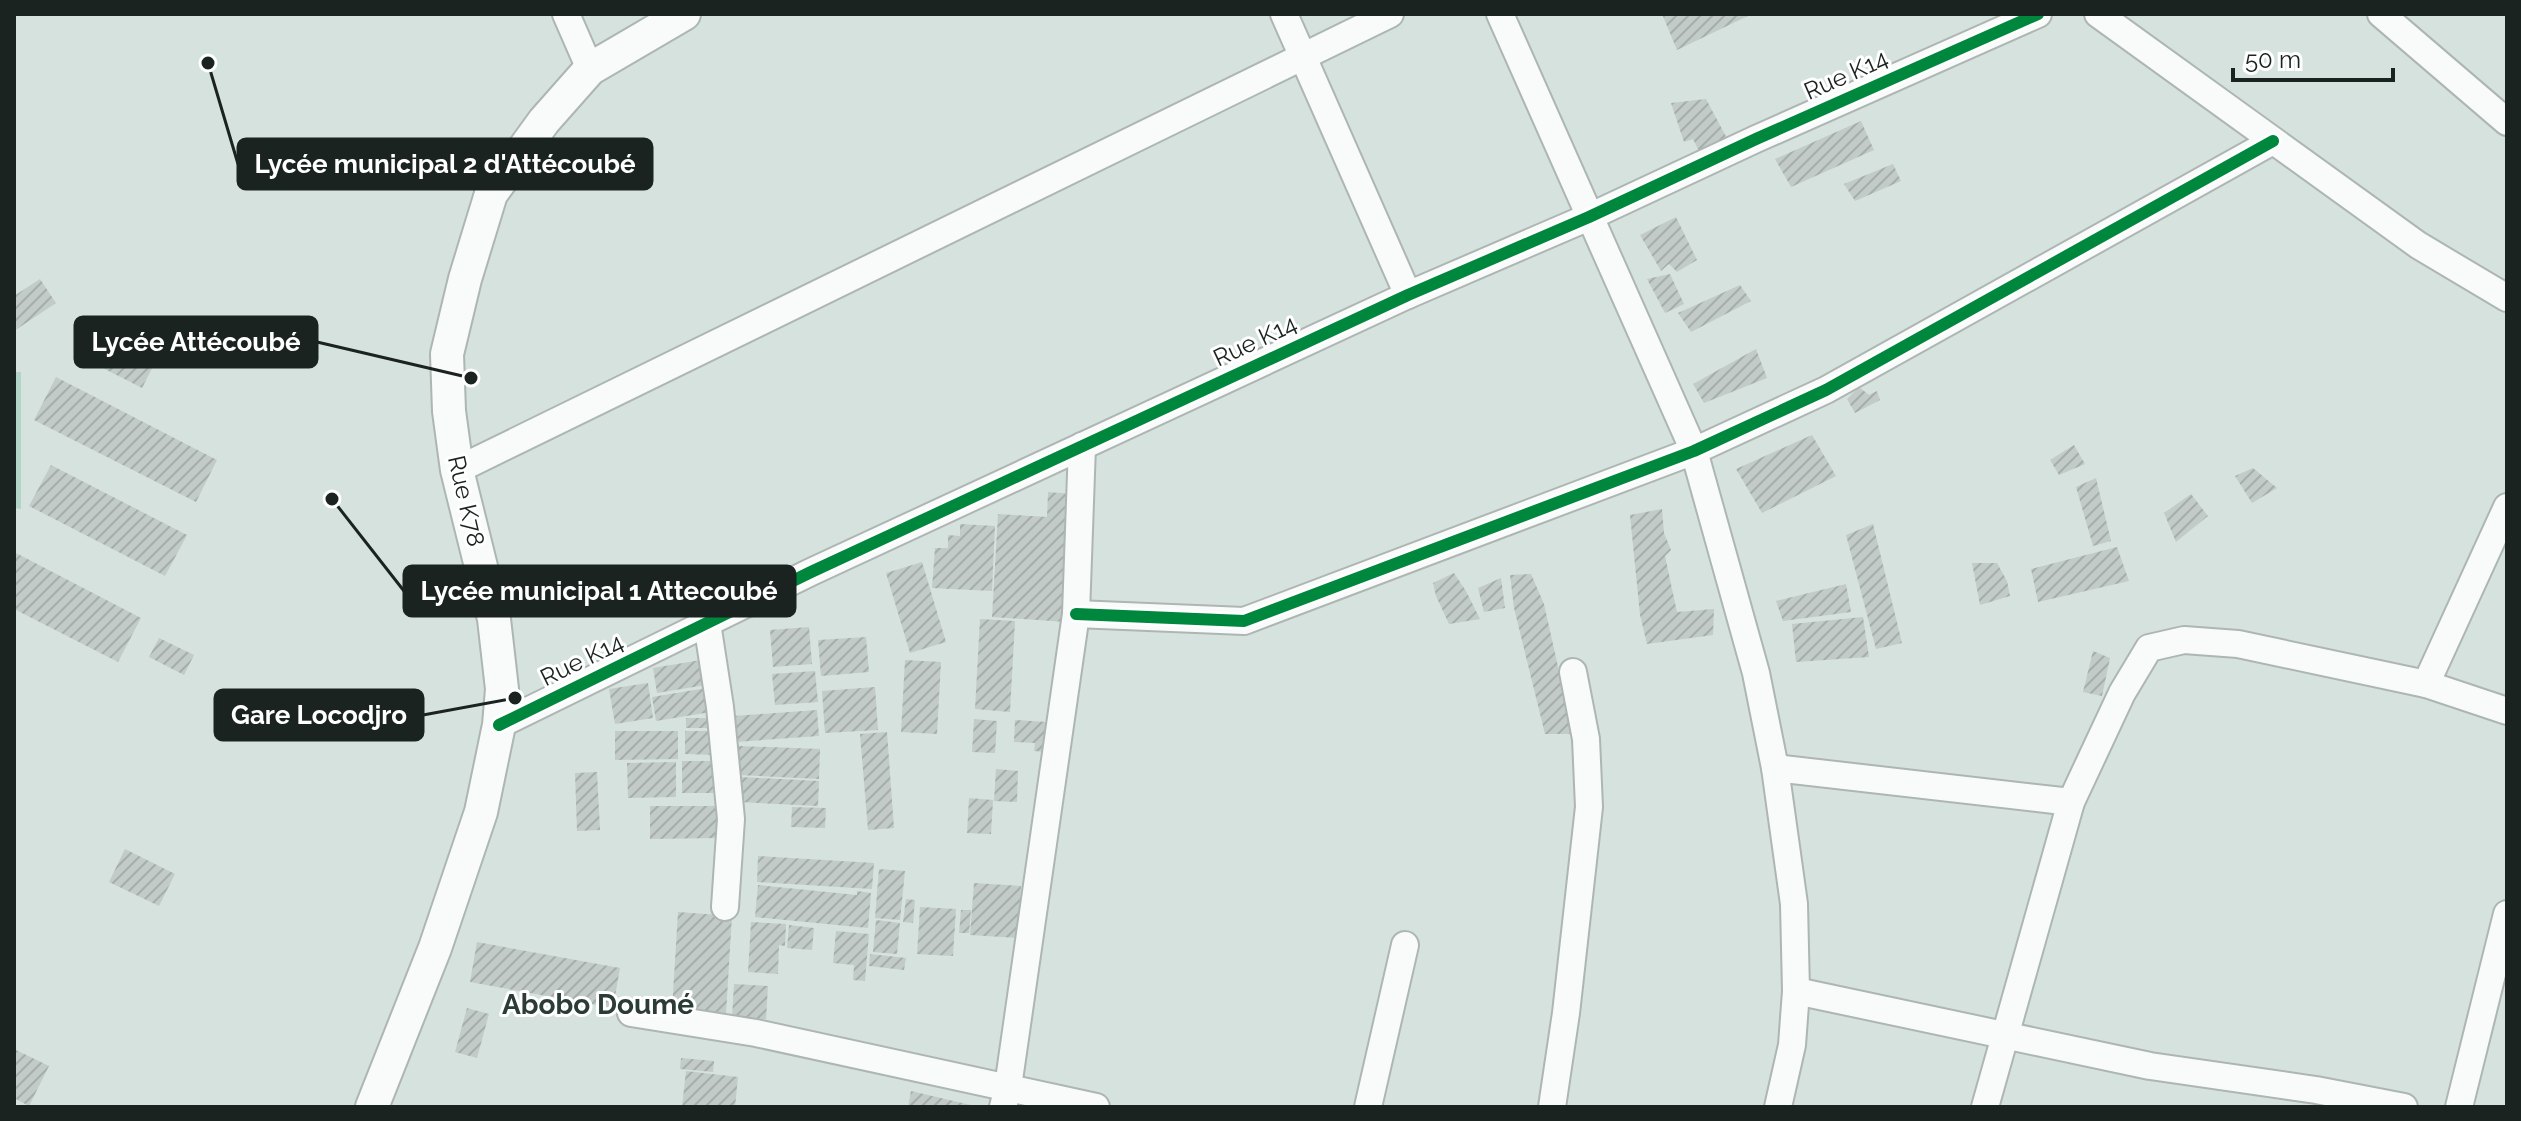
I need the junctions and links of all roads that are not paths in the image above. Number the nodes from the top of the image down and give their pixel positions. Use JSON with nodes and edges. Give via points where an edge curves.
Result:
{"nodes":[{"id":1,"x":566,"y":14,"type":"edge"},
{"id":2,"x":684,"y":14,"type":"edge"},
{"id":3,"x":1284,"y":14,"type":"edge"},
{"id":4,"x":1390,"y":14,"type":"edge"},
{"id":5,"x":1500,"y":14,"type":"edge"},
{"id":6,"x":2038,"y":14,"type":"edge"},
{"id":7,"x":2098,"y":14,"type":"edge"},
{"id":8,"x":2381,"y":14,"type":"edge"},
{"id":9,"x":1304,"y":56,"type":"junction"},
{"id":10,"x":590,"y":69,"type":"junction"},
{"id":11,"x":2507,"y":122,"type":"edge"},
{"id":12,"x":2273,"y":141,"type":"junction"},
{"id":13,"x":1589,"y":217,"type":"junction"},
{"id":14,"x":1408,"y":295,"type":"junction"},
{"id":15,"x":2507,"y":298,"type":"edge"},
{"id":16,"x":1082,"y":446,"type":"junction"},
{"id":17,"x":1694,"y":451,"type":"junction"},
{"id":18,"x":457,"y":470,"type":"junction"},
{"id":19,"x":2507,"y":507,"type":"edge"},
{"id":20,"x":1076,"y":614,"type":"junction"},
{"id":21,"x":707,"y":623,"type":"junction"},
{"id":22,"x":1573,"y":672,"type":"dead end"},
{"id":23,"x":2426,"y":684,"type":"junction"},
{"id":24,"x":2507,"y":711,"type":"edge"},
{"id":25,"x":499,"y":725,"type":"junction"},
{"id":26,"x":1775,"y":768,"type":"junction"},
{"id":27,"x":2071,"y":802,"type":"junction"},
{"id":28,"x":725,"y":907,"type":"dead end"},
{"id":29,"x":2507,"y":914,"type":"edge"},
{"id":30,"x":1405,"y":945,"type":"dead end"},
{"id":31,"x":1796,"y":991,"type":"junction"},
{"id":32,"x":631,"y":1013,"type":"dead end"},
{"id":33,"x":2004,"y":1037,"type":"junction"},
{"id":34,"x":1005,"y":1097,"type":"edge"},
{"id":35,"x":372,"y":1107,"type":"edge"},
{"id":36,"x":1096,"y":1107,"type":"edge"},
{"id":37,"x":1368,"y":1107,"type":"edge"},
{"id":38,"x":1552,"y":1107,"type":"edge"},
{"id":39,"x":1778,"y":1107,"type":"edge"},
{"id":40,"x":1985,"y":1107,"type":"edge"},
{"id":41,"x":2404,"y":1107,"type":"edge"},
{"id":42,"x":2459,"y":1107,"type":"edge"}],
"edges":[{"from":1,"to":10,"type":"street"},
{"from":2,"to":10,"type":"street","name":"Rue K78"},
{"from":3,"to":9,"type":"street"},
{"from":4,"to":9,"type":"street"},
{"from":5,"to":13,"type":"street"},
{"from":6,"to":13,"type":"street","name":"Rue K14"},
{"from":7,"to":12,"type":"street"},
{"from":8,"to":11,"type":"street"},
{"from":9,"to":14,"type":"street"},
{"from":9,"to":18,"type":"street"},
{"from":10,"to":18,"type":"street","name":"Rue K78","via":[[491,194],[447,354]]},
{"from":12,"to":15,"type":"street","via":[[2418,245]]},
{"from":12,"to":17,"type":"street","via":[[1826,390]]},
{"from":13,"to":14,"type":"street","name":"Rue K14"},
{"from":13,"to":17,"type":"street"},
{"from":14,"to":16,"type":"street","name":"Rue K14"},
{"from":16,"to":20,"type":"street"},
{"from":16,"to":21,"type":"street","name":"Rue K14"},
{"from":17,"to":20,"type":"street","via":[[1244,621]]},
{"from":17,"to":26,"type":"street","via":[[1756,673]]},
{"from":18,"to":25,"type":"street","name":"Rue K78","via":[[494,619],[502,689]]},
{"from":19,"to":23,"type":"street"},
{"from":20,"to":34,"type":"street"},
{"from":21,"to":25,"type":"street","name":"Rue K14"},
{"from":21,"to":28,"type":"street","via":[[731,819]]},
{"from":22,"to":38,"type":"street","via":[[1586,739],[1589,807]]},
{"from":23,"to":24,"type":"street"},
{"from":23,"to":27,"type":"street","via":[[2238,644],[2184,640],[2149,648]]},
{"from":25,"to":35,"type":"street","name":"Rue K78","via":[[481,812]]},
{"from":26,"to":27,"type":"street"},
{"from":26,"to":31,"type":"street","via":[[1794,904]]},
{"from":27,"to":33,"type":"street"},
{"from":29,"to":42,"type":"street"},
{"from":30,"to":37,"type":"street"},
{"from":31,"to":33,"type":"street"},
{"from":31,"to":39,"type":"street","via":[[1792,1045]]},
{"from":32,"to":34,"type":"street","via":[[756,1033]]},
{"from":33,"to":40,"type":"street"},
{"from":33,"to":41,"type":"street"},
{"from":34,"to":36,"type":"street"}]}
